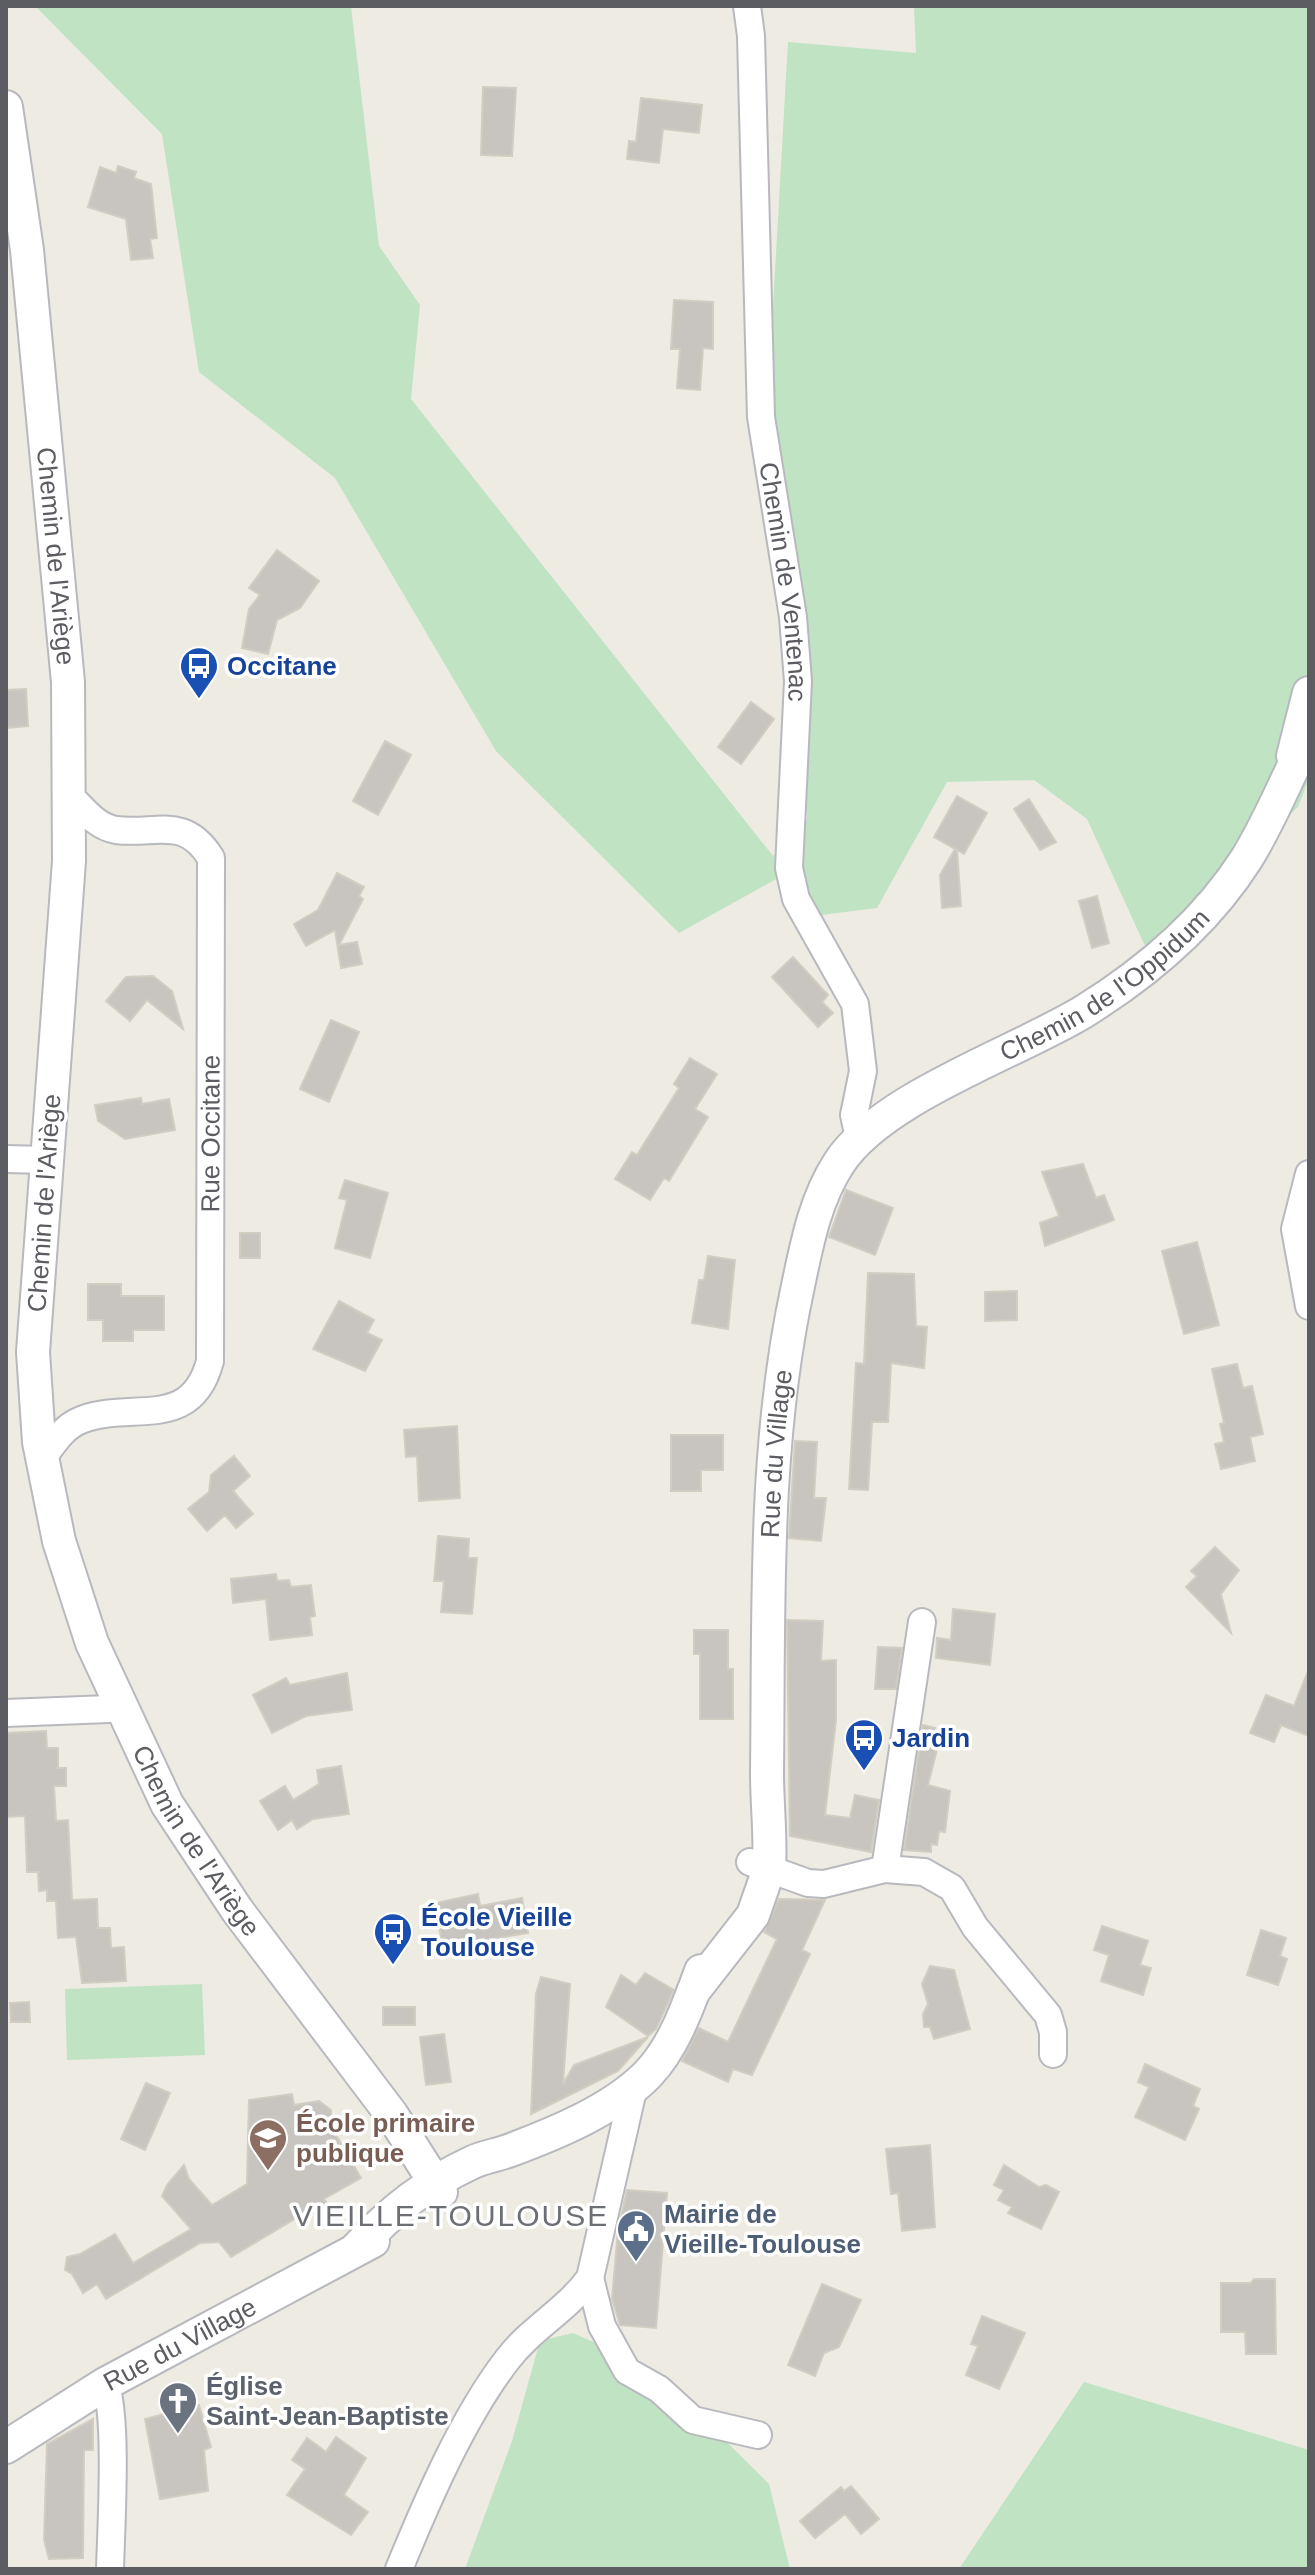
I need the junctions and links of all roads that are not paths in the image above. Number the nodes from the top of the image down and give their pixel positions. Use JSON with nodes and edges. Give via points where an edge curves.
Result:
{"nodes":[{"id":1,"x":747,"y":6,"type":"edge"},
{"id":2,"x":6,"y":107,"type":"edge"},
{"id":3,"x":1309,"y":693,"type":"edge"},
{"id":4,"x":1309,"y":735,"type":"edge"},
{"id":5,"x":1290,"y":772,"type":"junction"},
{"id":6,"x":71,"y":797,"type":"junction"},
{"id":7,"x":115,"y":830,"type":"junction"},
{"id":8,"x":69,"y":861,"type":"junction"},
{"id":9,"x":859,"y":1138,"type":"junction"},
{"id":10,"x":6,"y":1159,"type":"edge"},
{"id":11,"x":47,"y":1160,"type":"junction"},
{"id":12,"x":1309,"y":1174,"type":"edge"},
{"id":13,"x":1309,"y":1306,"type":"edge"},
{"id":14,"x":34,"y":1396,"type":"junction"},
{"id":15,"x":82,"y":1419,"type":"junction"},
{"id":16,"x":42,"y":1459,"type":"junction"},
{"id":17,"x":922,"y":1622,"type":"dead end"},
{"id":18,"x":119,"y":1705,"type":"junction"},
{"id":19,"x":6,"y":1713,"type":"edge"},
{"id":20,"x":760,"y":1866,"type":"junction"},
{"id":21,"x":885,"y":1869,"type":"junction"},
{"id":22,"x":1053,"y":2054,"type":"dead end"},
{"id":23,"x":634,"y":2086,"type":"junction"},
{"id":24,"x":438,"y":2187,"type":"junction"},
{"id":25,"x":590,"y":2278,"type":"junction"},
{"id":26,"x":105,"y":2384,"type":"junction"},
{"id":27,"x":758,"y":2435,"type":"dead end"},
{"id":28,"x":6,"y":2447,"type":"edge"},
{"id":29,"x":110,"y":2569,"type":"edge"},
{"id":30,"x":399,"y":2569,"type":"edge"}],
"edges":[{"from":1,"to":9,"type":"street","name":"Chemin de Ventenac","via":[[761,417],[798,681],[789,868],[796,899],[855,1004],[863,1071],[854,1115]]},
{"from":2,"to":6,"type":"street","name":"Chemin de l'Ariège","via":[[44,420],[68,682]]},
{"from":3,"to":5,"type":"street","name":"Chemin de l'Oppidum"},
{"from":4,"to":5,"type":"street","name":"Chemin de l'Oppidum"},
{"from":5,"to":9,"type":"street","name":"Chemin de l'Oppidum","via":[[1267,823],[1228,886],[1163,954],[1081,1013],[893,1113]]},
{"from":6,"to":7,"type":"street","via":[[99,824]]},
{"from":6,"to":8,"type":"street","name":"Chemin de l'Ariège"},
{"from":7,"to":8,"type":"street","name":"Rue Occitane"},
{"from":7,"to":15,"type":"street","name":"Rue Occitane","via":[[183,832],[199,840],[211,858],[210,1361],[204,1384],[191,1399],[163,1409]]},
{"from":8,"to":11,"type":"street","name":"Chemin de l'Ariège"},
{"from":9,"to":20,"type":"street","name":"Rue du Village","via":[[839,1163],[810,1227],[787,1338],[769,1501],[767,1785]]},
{"from":10,"to":11,"type":"street"},
{"from":11,"to":14,"type":"street","name":"Chemin de l'Ariège"},
{"from":12,"to":13,"type":"street","via":[[1295,1229]]},
{"from":14,"to":15,"type":"street","name":"Rue Occitane","via":[[60,1413]]},
{"from":14,"to":16,"type":"street","name":"Chemin de l'Ariège"},
{"from":15,"to":16,"type":"street","via":[[61,1433]]},
{"from":16,"to":18,"type":"street","name":"Chemin de l'Ariège","via":[[79,1611]]},
{"from":17,"to":21,"type":"street"},
{"from":18,"to":19,"type":"street"},
{"from":18,"to":24,"type":"street","name":"Chemin de l'Ariège","via":[[196,1852],[392,2115]]},
{"from":20,"to":21,"type":"street","via":[[824,1884]]},
{"from":20,"to":23,"type":"street","name":"Rue du Village","via":[[709,1950],[659,2062]]},
{"from":21,"to":22,"type":"street","via":[[924,1872],[952,1888],[975,1927],[1048,2015]]},
{"from":23,"to":24,"type":"street","name":"Rue du Village","via":[[579,2119],[477,2160]]},
{"from":23,"to":25,"type":"street"},
{"from":24,"to":26,"type":"street","name":"Rue du Village","via":[[404,2200],[356,2249]]},
{"from":25,"to":27,"type":"street","via":[[602,2326],[627,2371],[659,2389],[693,2420]]},
{"from":25,"to":30,"type":"street","via":[[574,2300],[508,2358],[479,2399]]},
{"from":26,"to":28,"type":"street","name":"Rue du Village"},
{"from":26,"to":29,"type":"street"}]}
